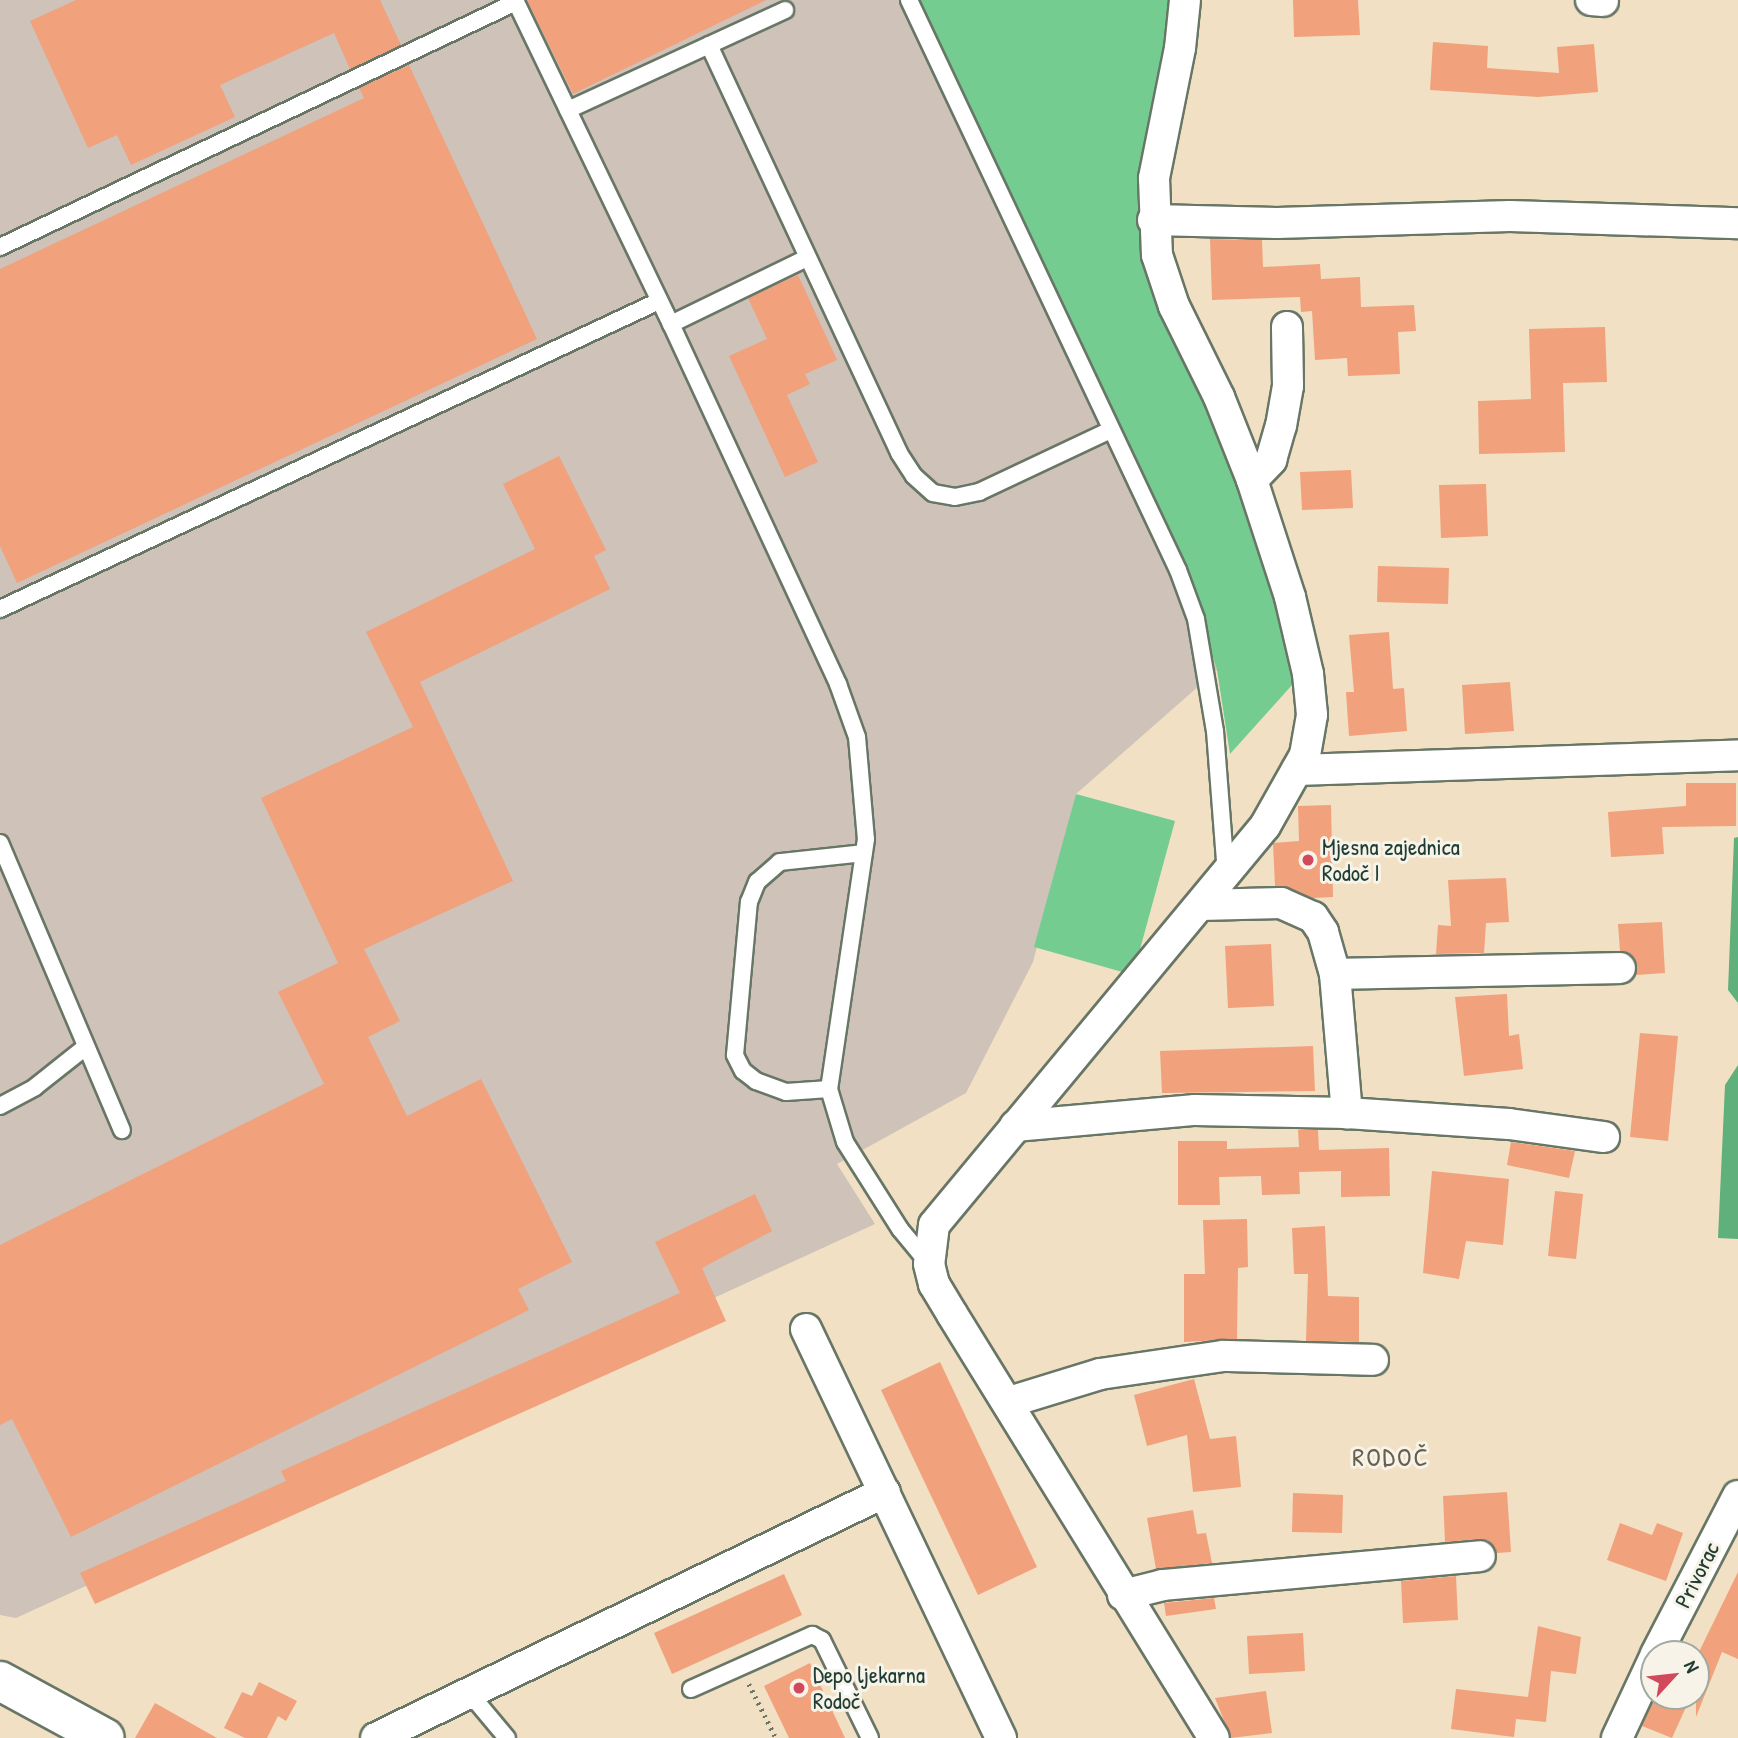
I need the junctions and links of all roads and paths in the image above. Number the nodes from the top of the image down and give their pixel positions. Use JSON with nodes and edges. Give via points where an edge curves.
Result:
{"nodes":[{"id":1,"x":909,"y":0,"type":"edge"},
{"id":2,"x":1185,"y":0,"type":"edge"},
{"id":3,"x":1591,"y":0,"type":"edge"},
{"id":4,"x":516,"y":1,"type":"edge"},
{"id":5,"x":1603,"y":1,"type":"edge"},
{"id":6,"x":785,"y":10,"type":"dead end"},
{"id":7,"x":709,"y":45,"type":"junction"},
{"id":8,"x":568,"y":110,"type":"junction"},
{"id":9,"x":1153,"y":220,"type":"junction"},
{"id":10,"x":1738,"y":222,"type":"edge"},
{"id":11,"x":0,"y":247,"type":"edge"},
{"id":12,"x":807,"y":258,"type":"junction"},
{"id":13,"x":659,"y":300,"type":"junction"},
{"id":14,"x":671,"y":324,"type":"junction"},
{"id":15,"x":1287,"y":327,"type":"dead end"},
{"id":16,"x":1111,"y":430,"type":"junction"},
{"id":17,"x":1252,"y":480,"type":"junction"},
{"id":18,"x":0,"y":609,"type":"edge"},
{"id":19,"x":1738,"y":755,"type":"edge"},
{"id":20,"x":1297,"y":769,"type":"junction"},
{"id":21,"x":0,"y":843,"type":"edge"},
{"id":22,"x":864,"y":853,"type":"junction"},
{"id":23,"x":1226,"y":874,"type":"junction"},
{"id":24,"x":1201,"y":905,"type":"junction"},
{"id":25,"x":1620,"y":968,"type":"dead end"},
{"id":26,"x":1335,"y":974,"type":"junction"},
{"id":27,"x":83,"y":1049,"type":"junction"},
{"id":28,"x":829,"y":1089,"type":"junction"},
{"id":29,"x":0,"y":1106,"type":"edge"},
{"id":30,"x":1347,"y":1113,"type":"junction"},
{"id":31,"x":1015,"y":1126,"type":"junction"},
{"id":32,"x":122,"y":1130,"type":"dead end"},
{"id":33,"x":1604,"y":1137,"type":"dead end"},
{"id":34,"x":929,"y":1264,"type":"junction"},
{"id":35,"x":806,"y":1329,"type":"dead end"},
{"id":36,"x":1373,"y":1360,"type":"dead end"},
{"id":37,"x":1009,"y":1402,"type":"junction"},
{"id":38,"x":885,"y":1492,"type":"junction"},
{"id":39,"x":1738,"y":1496,"type":"edge"},
{"id":40,"x":1480,"y":1556,"type":"dead end"},
{"id":41,"x":1123,"y":1595,"type":"junction"},
{"id":42,"x":1663,"y":1640,"type":"edge"},
{"id":43,"x":740,"y":1667,"type":"junction"},
{"id":44,"x":0,"y":1681,"type":"edge"},
{"id":45,"x":1640,"y":1688,"type":"edge"},
{"id":46,"x":691,"y":1689,"type":"dead end"},
{"id":47,"x":471,"y":1695,"type":"junction"},
{"id":48,"x":105,"y":1738,"type":"edge"},
{"id":49,"x":376,"y":1738,"type":"edge"},
{"id":50,"x":507,"y":1738,"type":"edge"},
{"id":51,"x":776,"y":1738,"type":"edge"},
{"id":52,"x":870,"y":1738,"type":"edge"},
{"id":53,"x":1001,"y":1738,"type":"edge"},
{"id":54,"x":1214,"y":1738,"type":"edge"},
{"id":55,"x":1617,"y":1738,"type":"edge"}],
"edges":[{"from":1,"to":16,"type":"lane"},
{"from":2,"to":9,"type":"street","via":[[1154,178]]},
{"from":3,"to":5,"type":"street"},
{"from":4,"to":8,"type":"lane"},
{"from":4,"to":11,"type":"lane"},
{"from":6,"to":7,"type":"lane"},
{"from":7,"to":8,"type":"lane"},
{"from":7,"to":12,"type":"lane"},
{"from":8,"to":13,"type":"lane"},
{"from":9,"to":10,"type":"street","via":[[1277,223],[1510,216]]},
{"from":9,"to":17,"type":"street","via":[[1157,255],[1174,306],[1219,397]]},
{"from":12,"to":14,"type":"lane"},
{"from":12,"to":16,"type":"lane","via":[[899,453],[933,493],[955,497],[979,492]]},
{"from":13,"to":14,"type":"lane"},
{"from":13,"to":18,"type":"lane"},
{"from":14,"to":22,"type":"lane","via":[[838,684],[861,761]]},
{"from":15,"to":17,"type":"street","via":[[1288,386],[1281,426],[1271,460]]},
{"from":16,"to":23,"type":"lane","via":[[1196,619],[1215,732]]},
{"from":17,"to":20,"type":"street","via":[[1290,597],[1308,674],[1311,715],[1305,755]]},
{"from":19,"to":20,"type":"street"},
{"from":20,"to":23,"type":"street","via":[[1265,826]]},
{"from":21,"to":27,"type":"lane"},
{"from":22,"to":28,"type":"lane"},
{"from":22,"to":28,"type":"lane","via":[[780,862],[757,882],[749,902],[735,1055],[743,1071],[756,1081],[786,1092]]},
{"from":23,"to":24,"type":"street"},
{"from":24,"to":26,"type":"street","via":[[1281,903],[1303,909],[1324,932]]},
{"from":24,"to":31,"type":"street"},
{"from":25,"to":26,"type":"street"},
{"from":26,"to":30,"type":"street"},
{"from":27,"to":29,"type":"lane","via":[[35,1087]]},
{"from":27,"to":32,"type":"lane"},
{"from":28,"to":34,"type":"lane","via":[[845,1142],[900,1229]]},
{"from":30,"to":31,"type":"street","via":[[1195,1111]]},
{"from":30,"to":33,"type":"street","via":[[1509,1124]]},
{"from":31,"to":34,"type":"street","via":[[934,1225]]},
{"from":34,"to":37,"type":"street","via":[[934,1284]]},
{"from":35,"to":38,"type":"street"},
{"from":36,"to":37,"type":"street","via":[[1224,1356],[1100,1374]]},
{"from":37,"to":41,"type":"street"},
{"from":38,"to":47,"type":"street"},
{"from":38,"to":53,"type":"street"},
{"from":39,"to":42,"type":"street","name":"Privorac"},
{"from":40,"to":41,"type":"street","via":[[1163,1585]]},
{"from":41,"to":54,"type":"street"},
{"from":43,"to":46,"type":"lane"},
{"from":43,"to":51,"type":"path"},
{"from":43,"to":52,"type":"lane","via":[[813,1635],[822,1640]]},
{"from":44,"to":48,"type":"street"},
{"from":45,"to":55,"type":"street","name":"Privorac"},
{"from":47,"to":49,"type":"street"},
{"from":47,"to":50,"type":"lane"}]}
